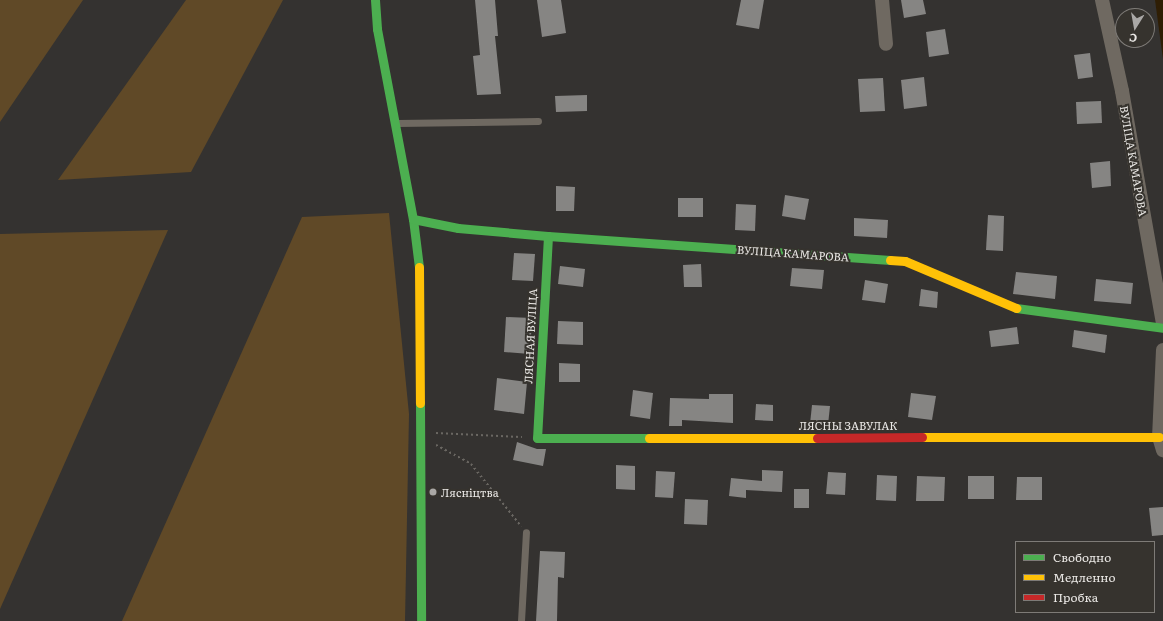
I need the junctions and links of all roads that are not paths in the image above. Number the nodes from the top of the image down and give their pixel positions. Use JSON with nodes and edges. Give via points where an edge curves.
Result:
{"nodes":[{"id":1,"x":375,"y":0,"type":"edge"},
{"id":2,"x":882,"y":0,"type":"edge"},
{"id":3,"x":1102,"y":0,"type":"edge"},
{"id":4,"x":886,"y":44,"type":"dead end"},
{"id":5,"x":538,"y":121,"type":"dead end"},
{"id":6,"x":395,"y":123,"type":"junction"},
{"id":7,"x":413,"y":219,"type":"junction"},
{"id":8,"x":548,"y":236,"type":"junction"},
{"id":9,"x":1163,"y":323,"type":"edge"},
{"id":10,"x":1163,"y":328,"type":"edge"},
{"id":11,"x":1163,"y":350,"type":"edge"},
{"id":12,"x":537,"y":438,"type":"joint"},
{"id":13,"x":1161,"y":444,"type":"edge"},
{"id":14,"x":526,"y":532,"type":"road end"},
{"id":15,"x":421,"y":621,"type":"edge"},
{"id":16,"x":521,"y":621,"type":"edge"}],
"edges":[{"from":1,"to":6,"type":"street","via":[[377,29]]},
{"from":2,"to":4,"type":"street"},
{"from":3,"to":9,"type":"street","name":"ВУЛІЦА КАМАРОВА","via":[[1122,91]]},
{"from":5,"to":6,"type":"lane"},
{"from":6,"to":7,"type":"street"},
{"from":7,"to":8,"type":"street","name":"ВУЛІЦА КАМАРОВА","via":[[458,228]]},
{"from":7,"to":15,"type":"street","via":[[420,272]]},
{"from":8,"to":10,"type":"street","name":"ВУЛІЦА КАМАРОВА","via":[[905,261],[1013,308]]},
{"from":8,"to":12,"type":"street","name":"ЛЯСНАЯ ВУЛІЦА"},
{"from":11,"to":13,"type":"street"},
{"from":12,"to":13,"type":"street","name":"ЛЯСНЫ ЗАВУЛАК"},
{"from":14,"to":16,"type":"lane"}]}
